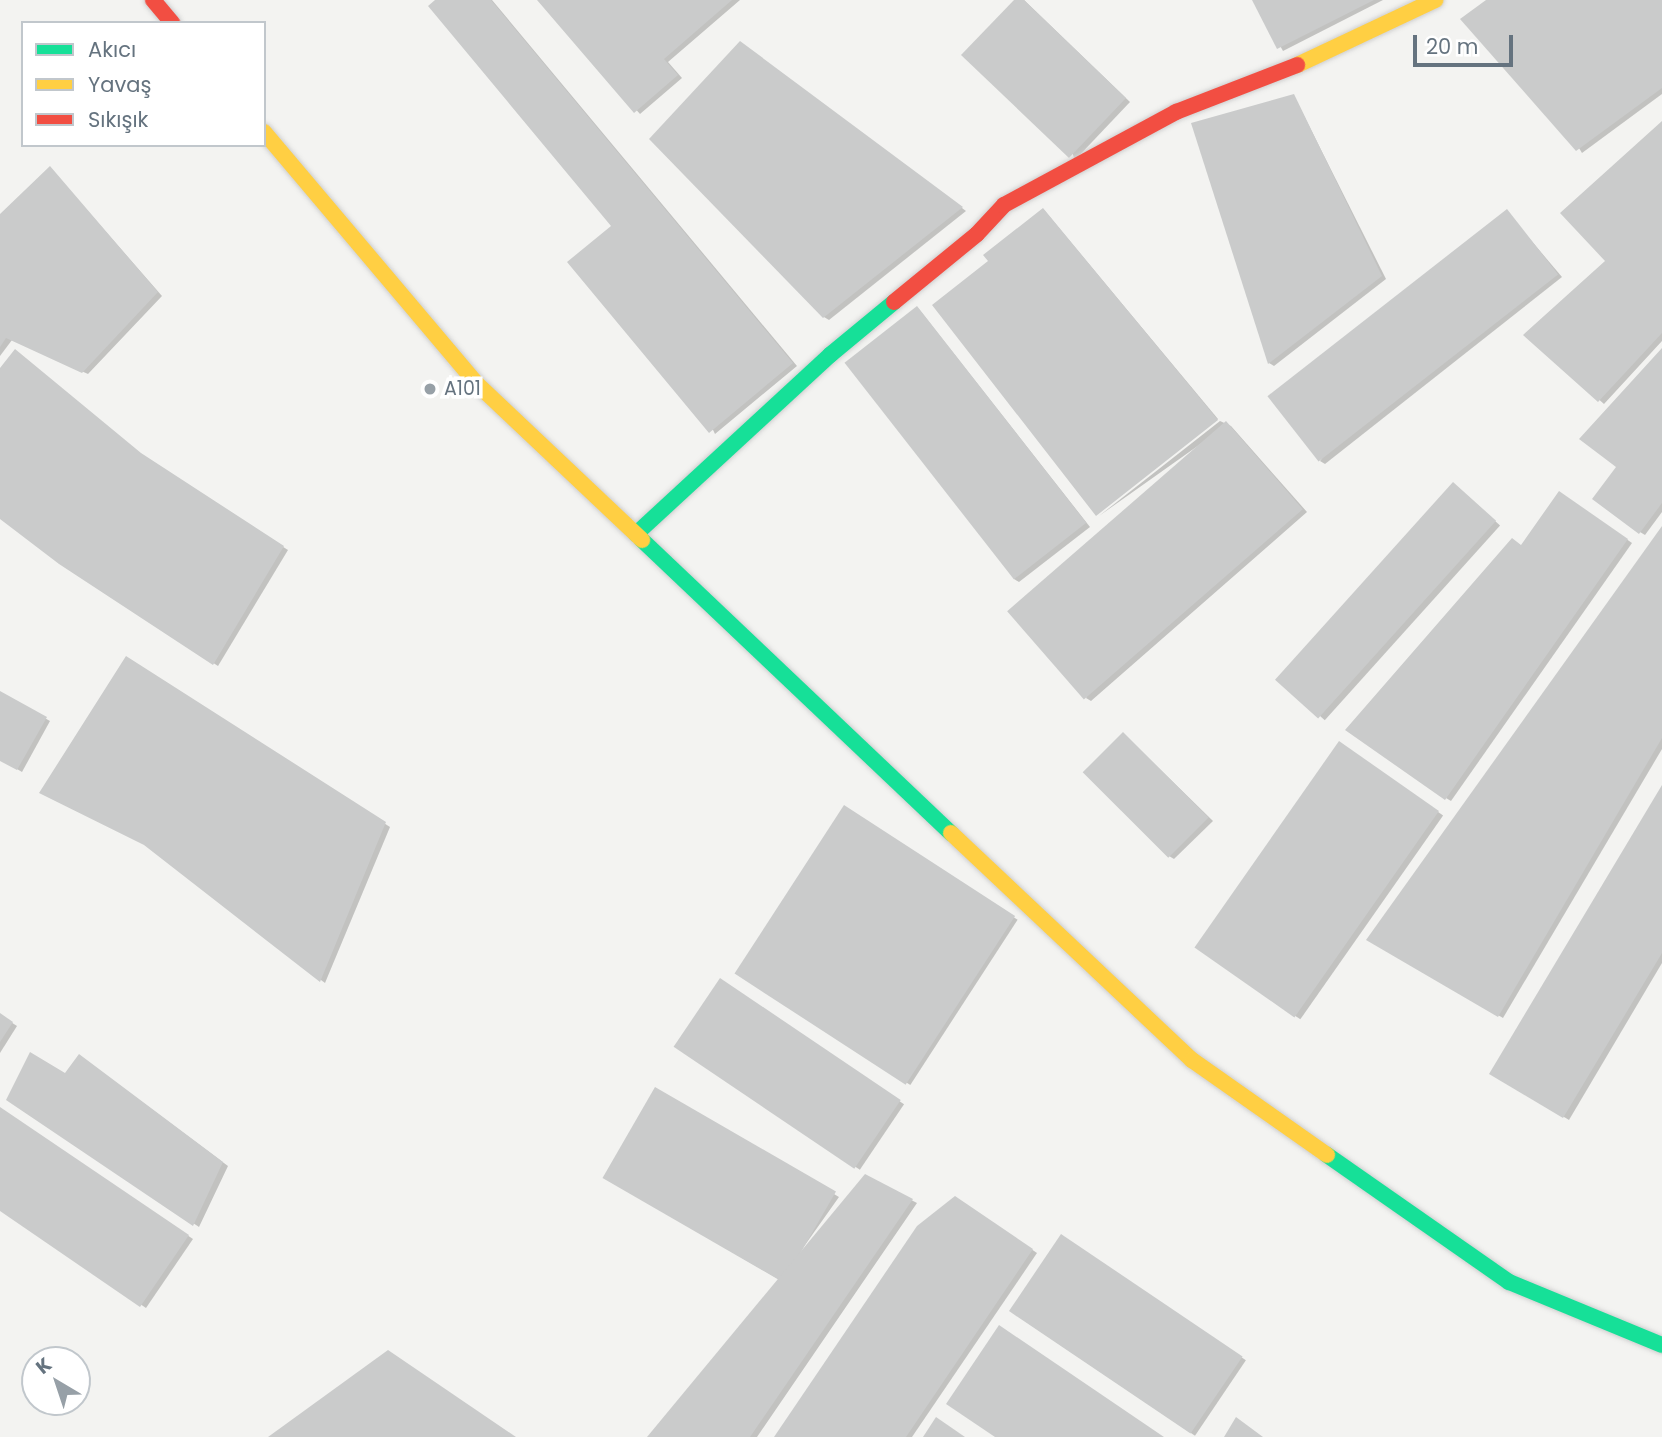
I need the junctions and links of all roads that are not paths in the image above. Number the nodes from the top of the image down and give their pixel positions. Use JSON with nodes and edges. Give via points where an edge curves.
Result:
{"nodes":[{"id":1,"x":153,"y":0,"type":"edge"},
{"id":2,"x":1435,"y":0,"type":"edge"},
{"id":3,"x":170,"y":21,"type":"edge"},
{"id":4,"x":266,"y":134,"type":"edge"},
{"id":5,"x":636,"y":534,"type":"junction"},
{"id":6,"x":1662,"y":1345,"type":"edge"}],
"edges":[{"from":1,"to":3,"type":"street"},
{"from":2,"to":5,"type":"street","via":[[1336,50],[1176,112],[1004,205],[977,234],[830,355]]},
{"from":4,"to":5,"type":"street","via":[[475,382]]},
{"from":5,"to":6,"type":"street","via":[[1192,1060],[1509,1282]]}]}
